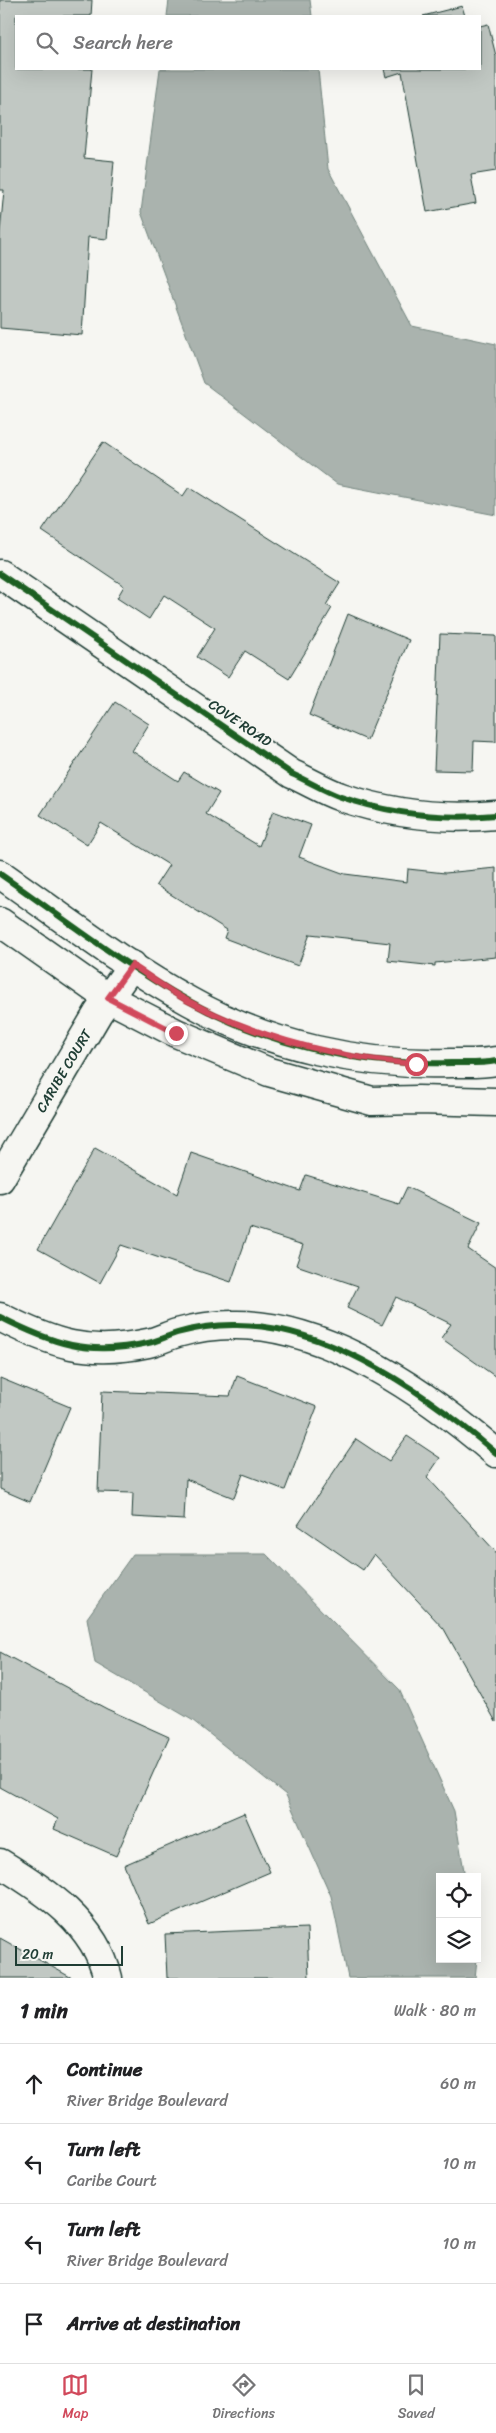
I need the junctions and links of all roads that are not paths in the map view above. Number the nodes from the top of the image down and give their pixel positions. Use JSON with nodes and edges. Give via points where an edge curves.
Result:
{"nodes":[{"id":1,"x":0,"y":574,"type":"edge"},
{"id":2,"x":496,"y":815,"type":"edge"},
{"id":3,"x":0,"y":874,"type":"edge"},
{"id":4,"x":0,"y":922,"type":"edge"},
{"id":5,"x":132,"y":965,"type":"junction"},
{"id":6,"x":108,"y":998,"type":"junction"},
{"id":7,"x":496,"y":1061,"type":"edge"},
{"id":8,"x":496,"y":1102,"type":"edge"},
{"id":9,"x":0,"y":1178,"type":"edge"},
{"id":10,"x":0,"y":1317,"type":"edge"},
{"id":11,"x":496,"y":1452,"type":"edge"},
{"id":12,"x":0,"y":1863,"type":"edge"},
{"id":13,"x":108,"y":1978,"type":"edge"}],
"edges":[{"from":1,"to":2,"type":"street","name":"COVE ROAD","via":[[292,774],[340,796],[390,811],[442,817]]},
{"from":3,"to":5,"type":"street"},
{"from":4,"to":6,"type":"street"},
{"from":5,"to":6,"type":"street","name":"CARIBE COURT"},
{"from":5,"to":7,"type":"street","via":[[189,1002],[255,1032],[299,1046],[370,1061],[416,1064]]},
{"from":6,"to":8,"type":"street","via":[[176,1033],[269,1072],[372,1101]]},
{"from":6,"to":9,"type":"street","name":"CARIBE COURT"},
{"from":10,"to":11,"type":"street","via":[[36,1336],[64,1345],[93,1349],[140,1344],[206,1327],[261,1326],[288,1331],[341,1350],[414,1390]]},
{"from":12,"to":13,"type":"street","via":[[62,1905],[81,1924],[96,1947]]}]}
